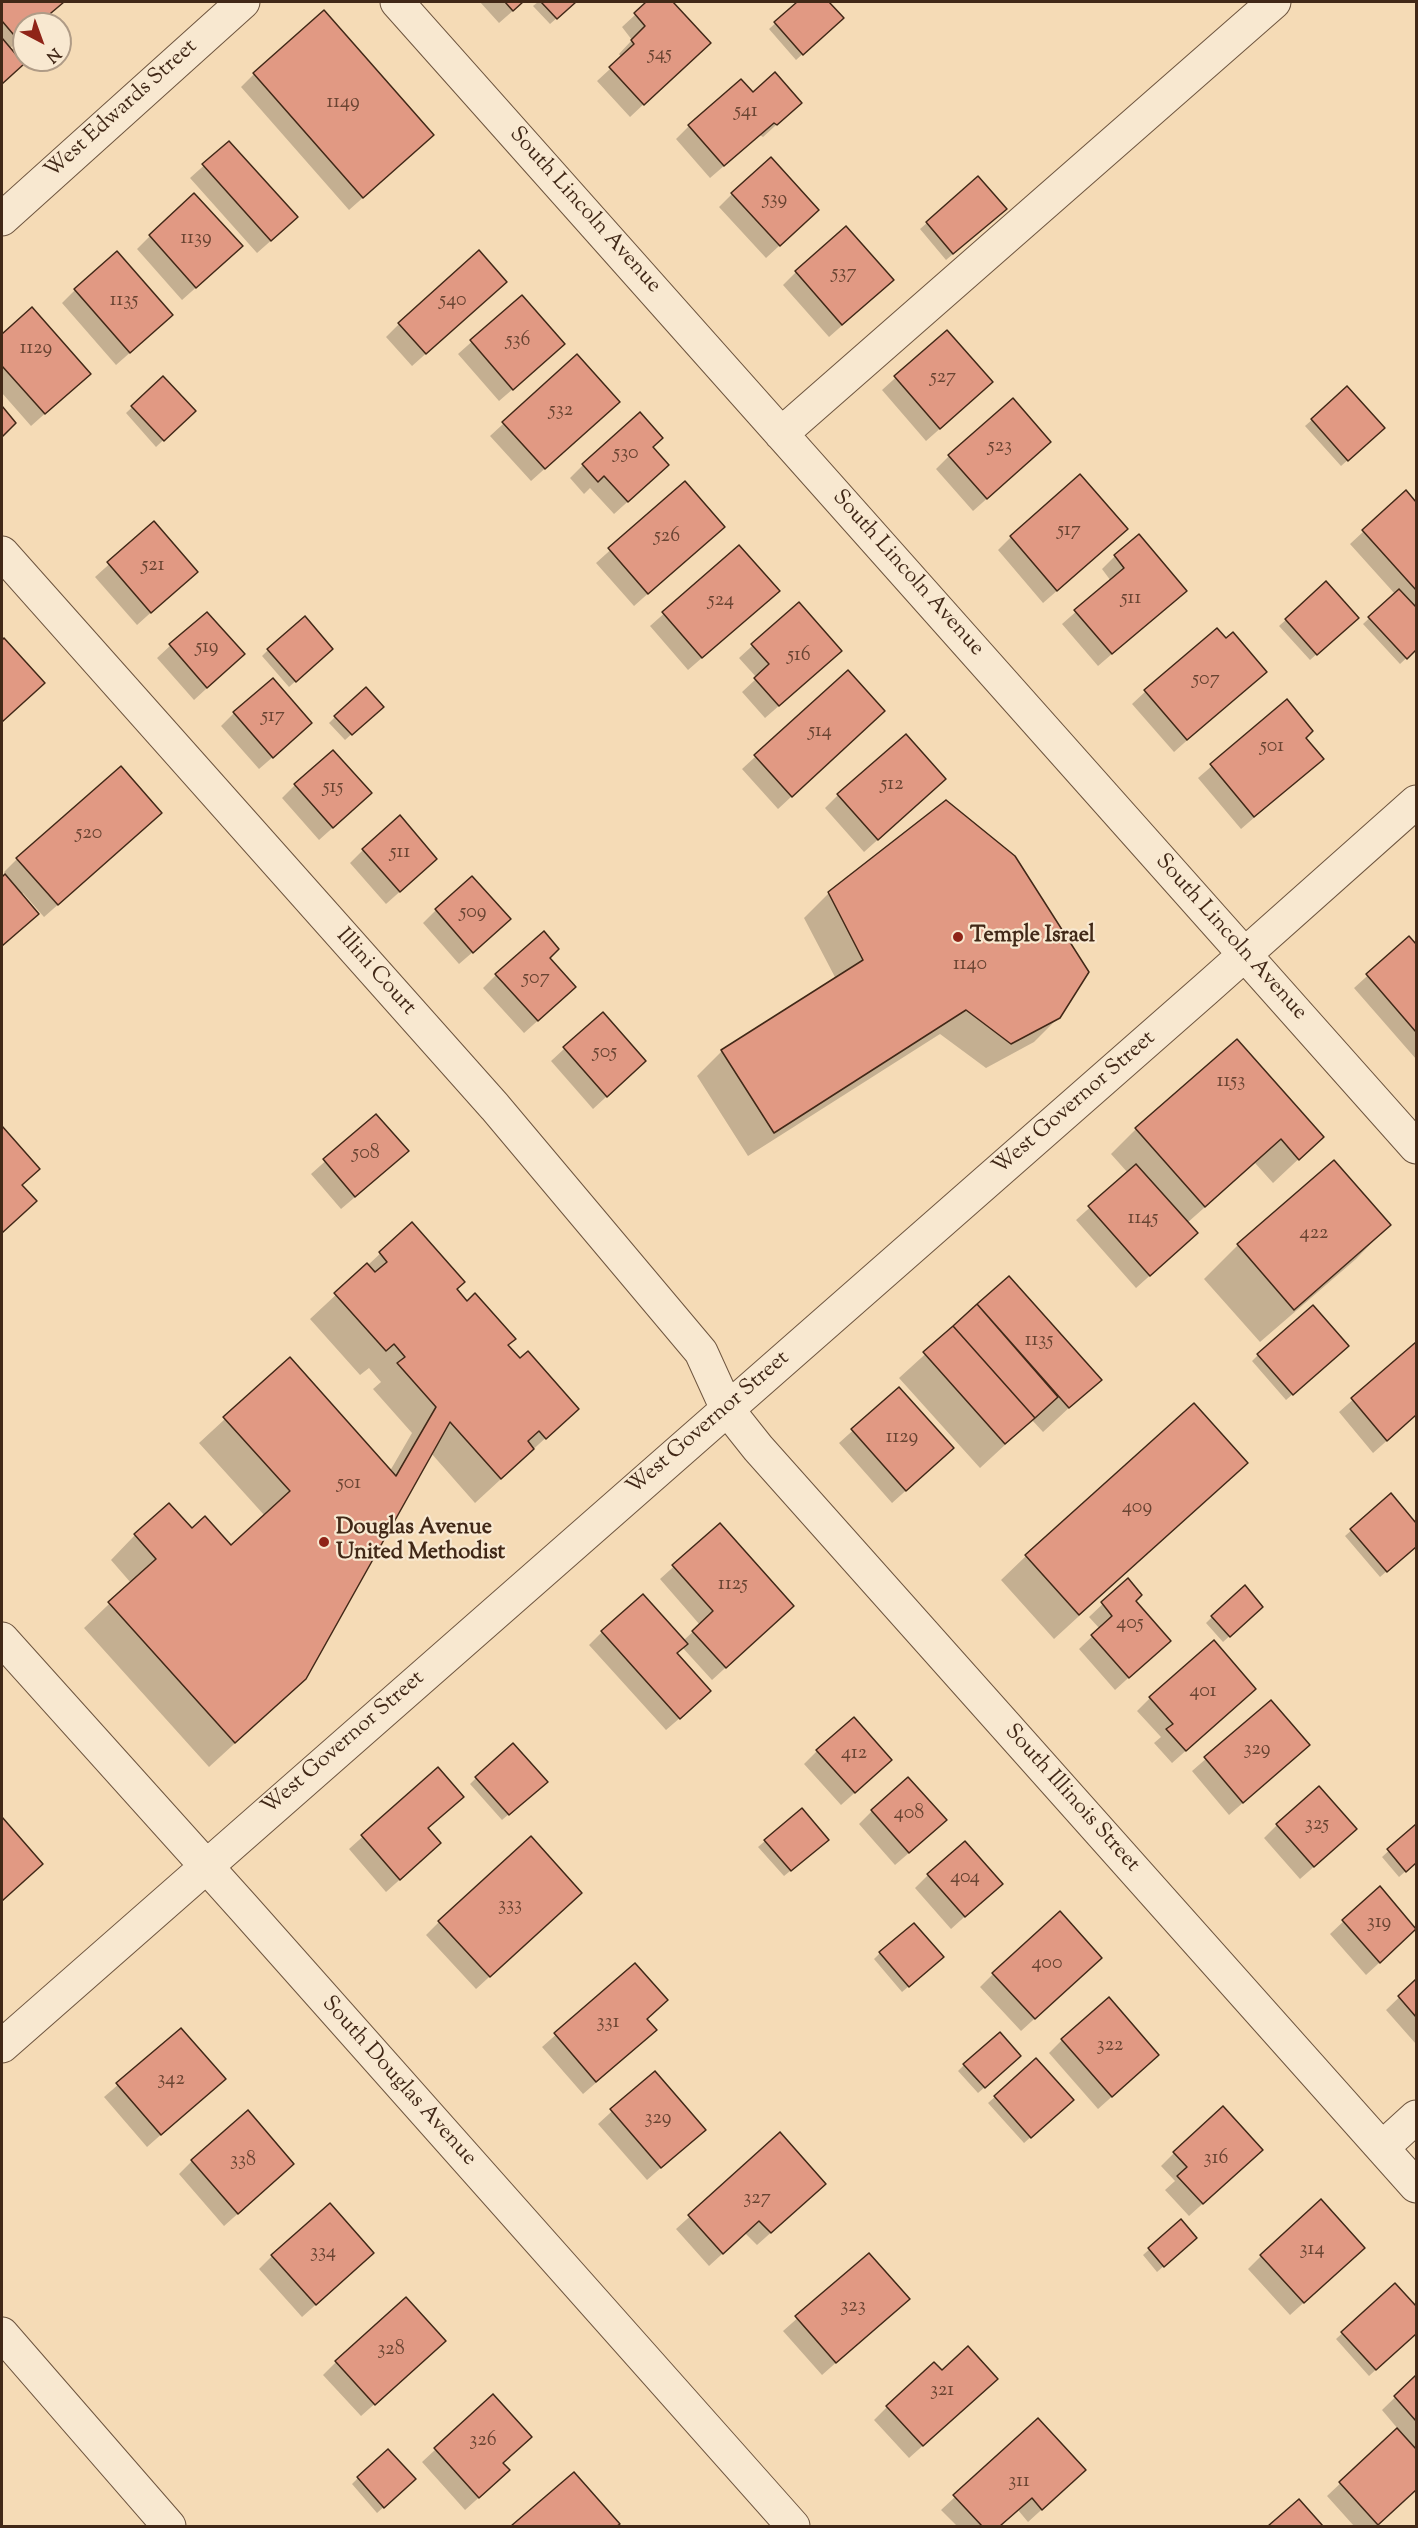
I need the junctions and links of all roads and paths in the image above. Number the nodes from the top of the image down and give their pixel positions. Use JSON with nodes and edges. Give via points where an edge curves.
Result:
{"nodes":[{"id":1,"x":243,"y":2,"type":"edge"},
{"id":2,"x":397,"y":2,"type":"edge"},
{"id":3,"x":1274,"y":2,"type":"edge"},
{"id":4,"x":2,"y":219,"type":"edge"},
{"id":5,"x":781,"y":434,"type":"junction"},
{"id":6,"x":2,"y":553,"type":"edge"},
{"id":7,"x":1416,"y":802,"type":"edge"},
{"id":8,"x":1245,"y":955,"type":"junction"},
{"id":9,"x":1416,"y":1147,"type":"edge"},
{"id":10,"x":727,"y":1409,"type":"junction"},
{"id":11,"x":2,"y":1640,"type":"edge"},
{"id":12,"x":205,"y":1866,"type":"junction"},
{"id":13,"x":2,"y":2046,"type":"edge"},
{"id":14,"x":1416,"y":2117,"type":"edge"},
{"id":15,"x":1382,"y":2148,"type":"junction"},
{"id":16,"x":1416,"y":2186,"type":"edge"},
{"id":17,"x":2,"y":2334,"type":"edge"},
{"id":18,"x":169,"y":2526,"type":"edge"},
{"id":19,"x":793,"y":2526,"type":"edge"}],
"edges":[{"from":1,"to":4,"type":"street","name":"West Edwards Street"},
{"from":2,"to":5,"type":"street","name":"South Lincoln Avenue"},
{"from":3,"to":5,"type":"street"},
{"from":5,"to":8,"type":"street","name":"South Lincoln Avenue"},
{"from":6,"to":10,"type":"street","name":"Illini Court","via":[[495,1107],[701,1352]]},
{"from":7,"to":8,"type":"street","name":"West Governor Street"},
{"from":8,"to":9,"type":"street","name":"South Lincoln Avenue"},
{"from":8,"to":10,"type":"street","name":"West Governor Street"},
{"from":10,"to":12,"type":"street","name":"West Governor Street"},
{"from":10,"to":15,"type":"street","name":"South Illinois Street"},
{"from":11,"to":12,"type":"street","name":"South Douglas Avenue"},
{"from":12,"to":13,"type":"street","name":"West Governor Street"},
{"from":12,"to":19,"type":"street","name":"South Douglas Avenue"},
{"from":14,"to":15,"type":"street"},
{"from":15,"to":16,"type":"street","name":"South Illinois Street"},
{"from":17,"to":18,"type":"street"}]}
